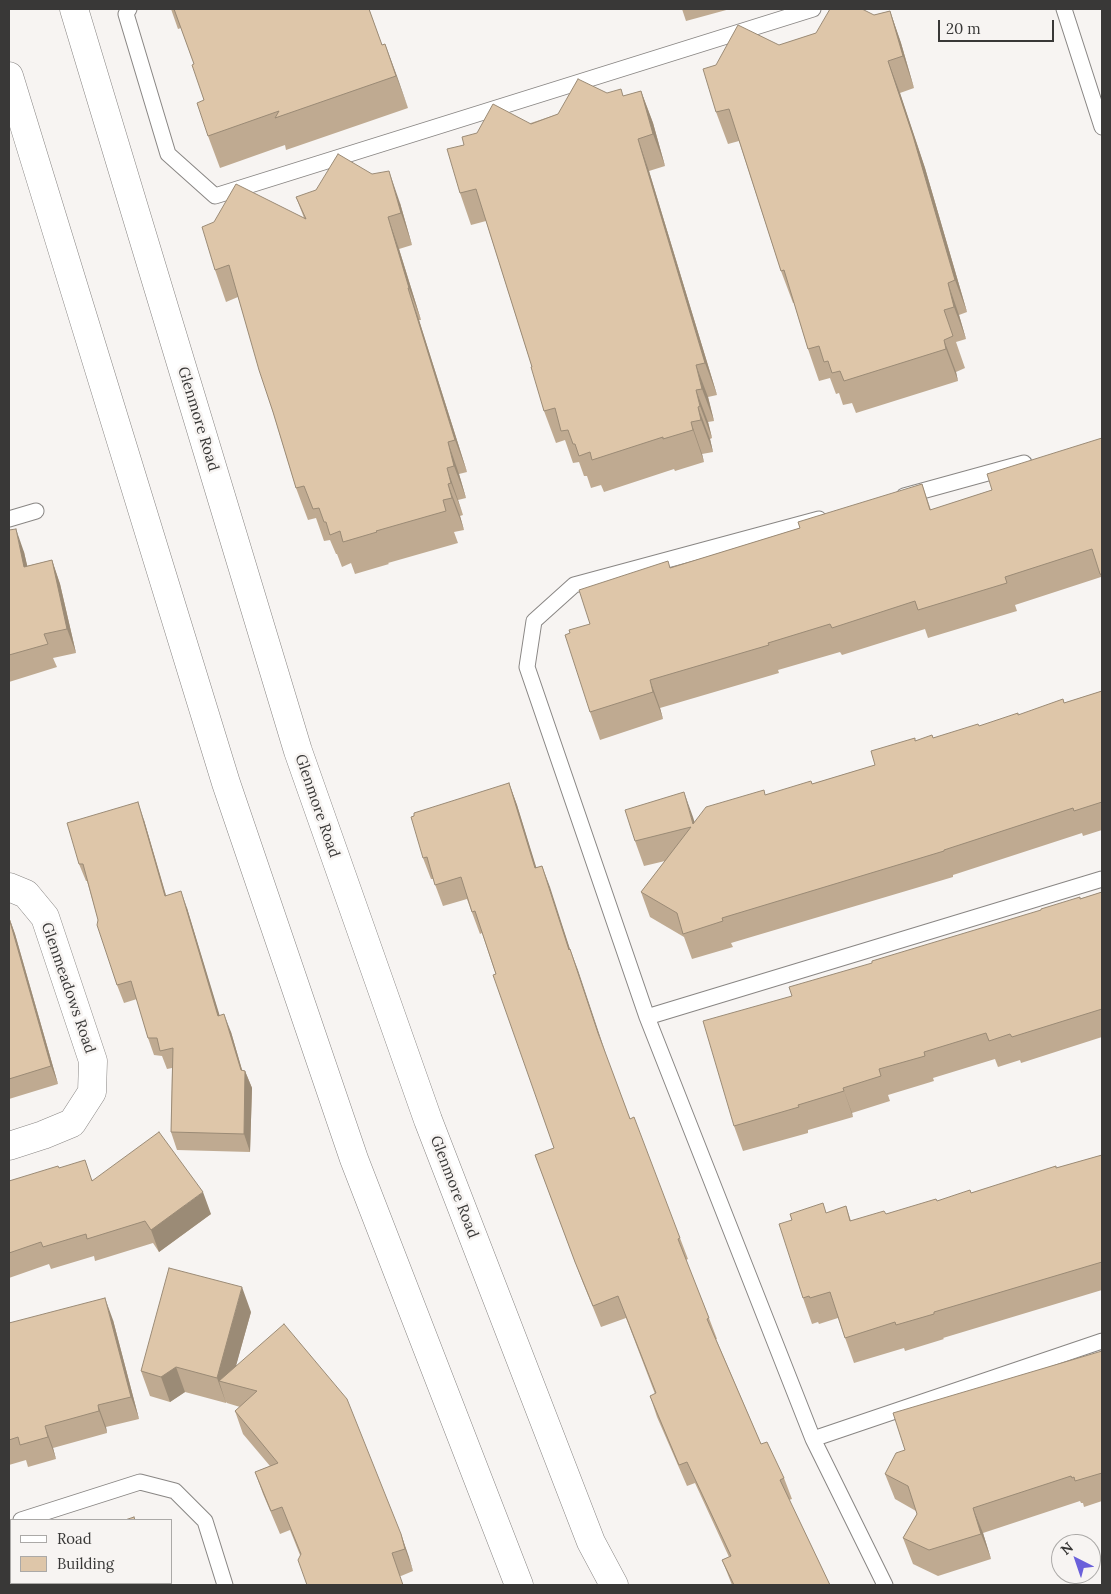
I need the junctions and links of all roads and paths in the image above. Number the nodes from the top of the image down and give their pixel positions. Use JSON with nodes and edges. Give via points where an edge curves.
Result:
{"nodes":[{"id":1,"x":74,"y":9,"type":"edge"},
{"id":2,"x":129,"y":9,"type":"edge"},
{"id":3,"x":814,"y":9,"type":"edge"},
{"id":4,"x":1064,"y":9,"type":"edge"},
{"id":5,"x":9,"y":76,"type":"edge"},
{"id":6,"x":1102,"y":127,"type":"edge"},
{"id":7,"x":1035,"y":460,"type":"edge"},
{"id":8,"x":891,"y":499,"type":"edge"},
{"id":9,"x":36,"y":511,"type":"dead end"},
{"id":10,"x":833,"y":515,"type":"edge"},
{"id":11,"x":9,"y":519,"type":"edge"},
{"id":12,"x":1102,"y":879,"type":"edge"},
{"id":13,"x":9,"y":887,"type":"edge"},
{"id":14,"x":647,"y":1017,"type":"junction"},
{"id":15,"x":9,"y":1146,"type":"edge"},
{"id":16,"x":1102,"y":1342,"type":"edge"},
{"id":17,"x":813,"y":1439,"type":"junction"},
{"id":18,"x":24,"y":1519,"type":"edge"},
{"id":19,"x":224,"y":1585,"type":"edge"},
{"id":20,"x":519,"y":1585,"type":"edge"},
{"id":21,"x":614,"y":1585,"type":"edge"},
{"id":22,"x":885,"y":1585,"type":"edge"}],
"edges":[{"from":1,"to":21,"type":"main road","name":"Glenmore Road","via":[[298,751],[428,1120],[591,1542]]},
{"from":2,"to":3,"type":"lane","via":[[126,14],[168,154],[215,196]]},
{"from":4,"to":6,"type":"lane"},
{"from":5,"to":20,"type":"main road","via":[[226,783],[354,1159]]},
{"from":7,"to":8,"type":"lane"},
{"from":9,"to":11,"type":"lane"},
{"from":10,"to":14,"type":"lane","via":[[574,586],[534,621],[527,668]]},
{"from":12,"to":14,"type":"lane"},
{"from":13,"to":15,"type":"main road","name":"Glenmeadows Road","via":[[26,894],[45,917],[93,1062],[92,1092],[72,1123]]},
{"from":14,"to":17,"type":"lane"},
{"from":16,"to":17,"type":"lane"},
{"from":17,"to":22,"type":"lane"},
{"from":18,"to":19,"type":"lane","via":[[140,1482],[175,1491],[205,1521]]}]}
